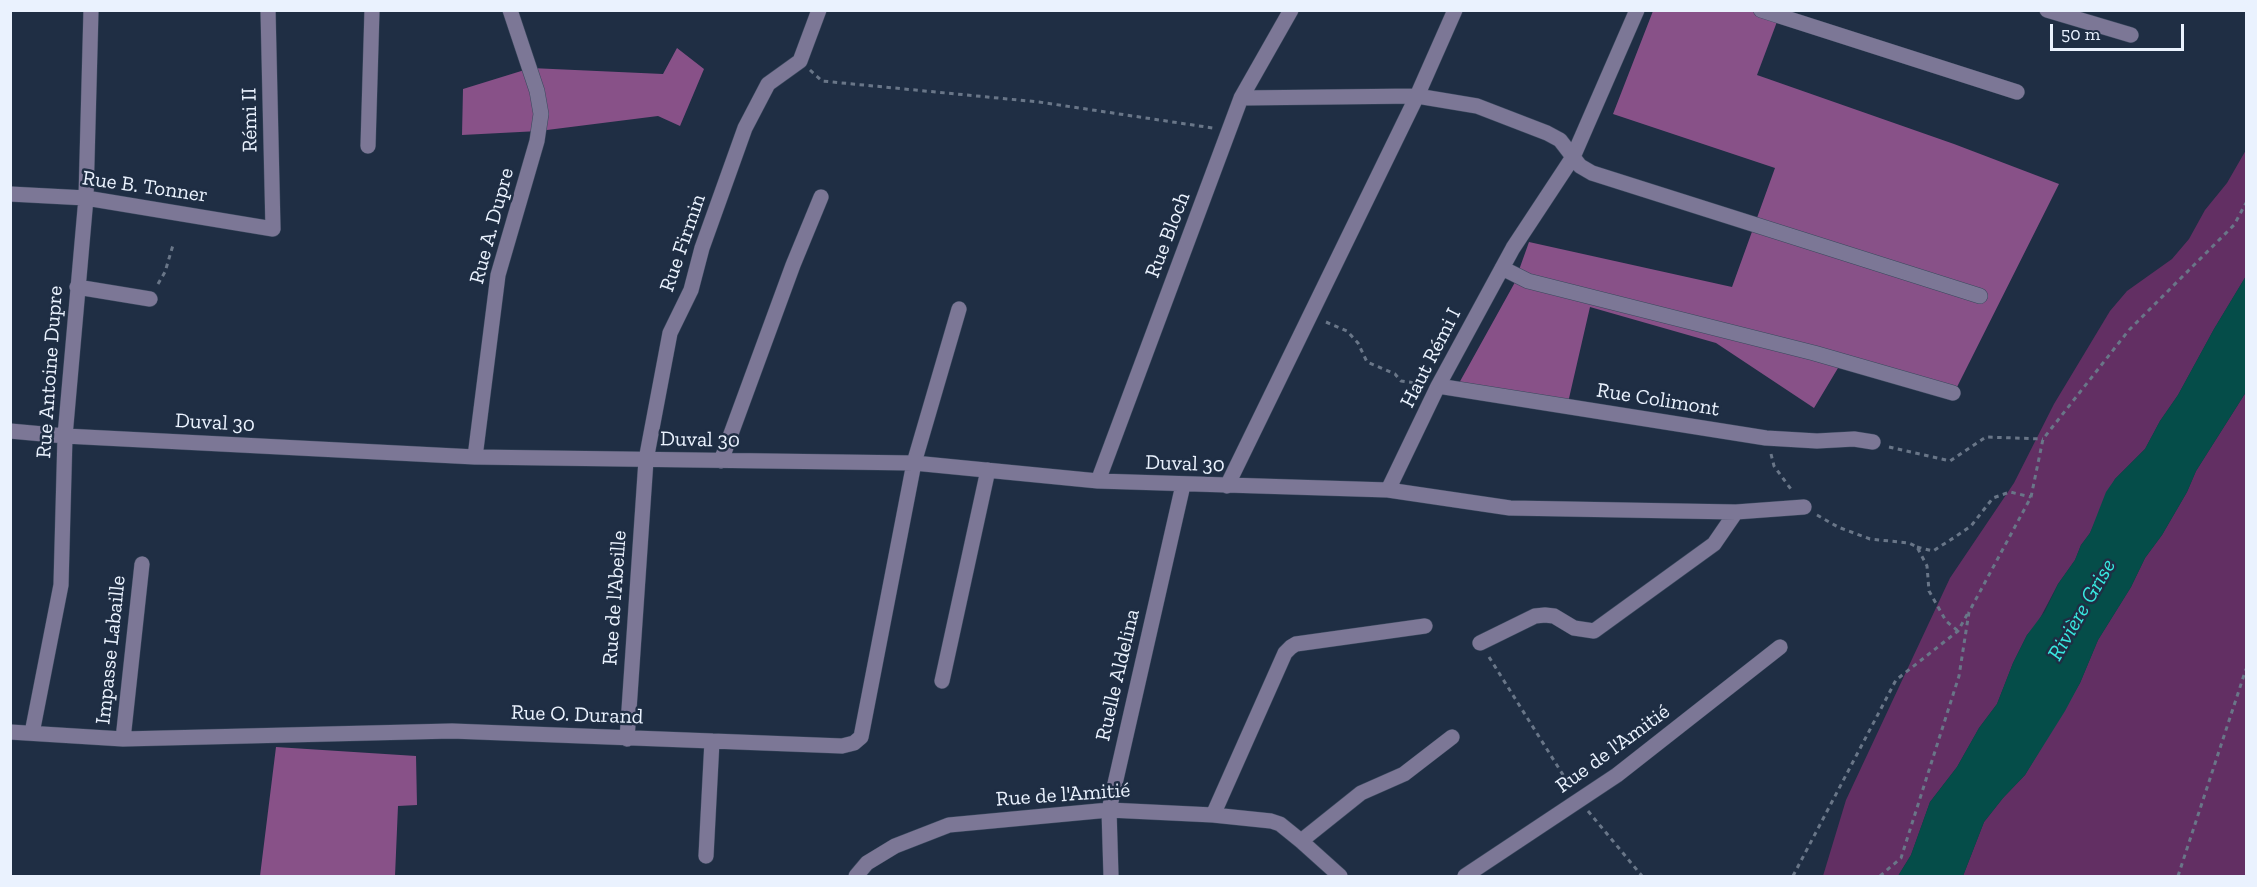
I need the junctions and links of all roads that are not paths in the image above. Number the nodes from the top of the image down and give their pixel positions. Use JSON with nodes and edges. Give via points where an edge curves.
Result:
{"nodes":[{"id":1,"x":92,"y":10,"type":"edge"},
{"id":2,"x":268,"y":10,"type":"edge"},
{"id":3,"x":372,"y":10,"type":"edge"},
{"id":4,"x":510,"y":10,"type":"edge"},
{"id":5,"x":819,"y":10,"type":"edge"},
{"id":6,"x":1291,"y":10,"type":"edge"},
{"id":7,"x":1455,"y":10,"type":"edge"},
{"id":8,"x":1637,"y":10,"type":"edge"},
{"id":9,"x":1761,"y":10,"type":"edge"},
{"id":10,"x":2047,"y":10,"type":"edge"},
{"id":11,"x":2131,"y":35,"type":"dead end"},
{"id":12,"x":2017,"y":92,"type":"dead end"},
{"id":13,"x":1417,"y":96,"type":"junction"},
{"id":14,"x":1241,"y":98,"type":"junction"},
{"id":15,"x":368,"y":146,"type":"dead end"},
{"id":16,"x":1573,"y":157,"type":"junction"},
{"id":17,"x":10,"y":194,"type":"edge"},
{"id":18,"x":821,"y":197,"type":"dead end"},
{"id":19,"x":86,"y":198,"type":"junction"},
{"id":20,"x":273,"y":229,"type":"joint"},
{"id":21,"x":1502,"y":268,"type":"junction"},
{"id":22,"x":77,"y":287,"type":"junction"},
{"id":23,"x":1980,"y":296,"type":"dead end"},
{"id":24,"x":150,"y":299,"type":"road end"},
{"id":25,"x":959,"y":309,"type":"dead end"},
{"id":26,"x":1438,"y":386,"type":"junction"},
{"id":27,"x":1953,"y":393,"type":"dead end"},
{"id":28,"x":10,"y":431,"type":"edge"},
{"id":29,"x":65,"y":436,"type":"junction"},
{"id":30,"x":1873,"y":442,"type":"road end"},
{"id":31,"x":476,"y":457,"type":"junction"},
{"id":32,"x":646,"y":460,"type":"junction"},
{"id":33,"x":721,"y":461,"type":"junction"},
{"id":34,"x":914,"y":463,"type":"junction"},
{"id":35,"x":988,"y":471,"type":"junction"},
{"id":36,"x":1098,"y":481,"type":"junction"},
{"id":37,"x":1183,"y":485,"type":"junction"},
{"id":38,"x":1227,"y":486,"type":"junction"},
{"id":39,"x":1388,"y":490,"type":"junction"},
{"id":40,"x":1804,"y":507,"type":"road end"},
{"id":41,"x":1736,"y":512,"type":"junction"},
{"id":42,"x":142,"y":564,"type":"dead end"},
{"id":43,"x":1425,"y":626,"type":"dead end"},
{"id":44,"x":1480,"y":643,"type":"road end"},
{"id":45,"x":1780,"y":647,"type":"dead end"},
{"id":46,"x":942,"y":681,"type":"dead end"},
{"id":47,"x":10,"y":732,"type":"edge"},
{"id":48,"x":32,"y":734,"type":"junction"},
{"id":49,"x":1452,"y":737,"type":"dead end"},
{"id":50,"x":123,"y":739,"type":"junction"},
{"id":51,"x":627,"y":739,"type":"junction"},
{"id":52,"x":712,"y":741,"type":"junction"},
{"id":53,"x":1109,"y":810,"type":"junction"},
{"id":54,"x":1213,"y":815,"type":"junction"},
{"id":55,"x":1301,"y":841,"type":"junction"},
{"id":56,"x":706,"y":856,"type":"dead end"},
{"id":57,"x":856,"y":876,"type":"edge"},
{"id":58,"x":1111,"y":876,"type":"edge"},
{"id":59,"x":1340,"y":876,"type":"edge"},
{"id":60,"x":1465,"y":876,"type":"edge"}],
"edges":[{"from":1,"to":19,"type":"street","name":"Rue Antoine Dupre"},
{"from":2,"to":20,"type":"street","name":"Rémi II"},
{"from":3,"to":15,"type":"street"},
{"from":4,"to":31,"type":"street","name":"Rue A. Dupre","via":[[541,114],[537,141],[498,275]]},
{"from":5,"to":32,"type":"street","name":"Rue Firmin","via":[[800,61],[768,84],[745,128],[691,290],[670,333]]},
{"from":6,"to":14,"type":"street","name":"Rue Bloch"},
{"from":7,"to":13,"type":"street"},
{"from":8,"to":16,"type":"street","name":"Haut Rémi I"},
{"from":9,"to":12,"type":"street"},
{"from":10,"to":11,"type":"street"},
{"from":13,"to":14,"type":"street"},
{"from":13,"to":16,"type":"street","via":[[1477,106],[1547,133],[1560,140]]},
{"from":13,"to":38,"type":"street"},
{"from":14,"to":36,"type":"street","name":"Rue Bloch"},
{"from":16,"to":21,"type":"street","name":"Haut Rémi I"},
{"from":16,"to":23,"type":"street","via":[[1592,173]]},
{"from":17,"to":19,"type":"street","name":"Rue B. Tonner"},
{"from":18,"to":33,"type":"street"},
{"from":19,"to":20,"type":"street","name":"Rue B. Tonner"},
{"from":19,"to":22,"type":"street","name":"Rue Antoine Dupre"},
{"from":21,"to":26,"type":"street","name":"Haut Rémi I"},
{"from":21,"to":27,"type":"street","via":[[1539,284],[1814,353]]},
{"from":22,"to":24,"type":"street"},
{"from":22,"to":29,"type":"street","name":"Rue Antoine Dupre"},
{"from":25,"to":34,"type":"street"},
{"from":26,"to":30,"type":"street","name":"Rue Colimont","via":[[1766,438]]},
{"from":26,"to":39,"type":"street","name":"Haut Rémi I"},
{"from":28,"to":29,"type":"street","name":"Duval 30"},
{"from":29,"to":31,"type":"street","name":"Duval 30"},
{"from":29,"to":48,"type":"street","name":"Rue Antoine Dupre","via":[[61,585]]},
{"from":31,"to":32,"type":"street","name":"Duval 30"},
{"from":32,"to":33,"type":"street","name":"Duval 30"},
{"from":32,"to":51,"type":"street","name":"Rue de l'Abeille"},
{"from":33,"to":34,"type":"street","name":"Duval 30"},
{"from":34,"to":35,"type":"street","name":"Duval 30"},
{"from":34,"to":52,"type":"street","name":"Rue O. Durand","via":[[861,737],[842,746]]},
{"from":35,"to":36,"type":"street","name":"Duval 30"},
{"from":35,"to":46,"type":"street"},
{"from":36,"to":37,"type":"street","name":"Duval 30"},
{"from":37,"to":38,"type":"street","name":"Duval 30"},
{"from":37,"to":53,"type":"street","name":"Ruelle Aldelina"},
{"from":38,"to":39,"type":"street","name":"Duval 30"},
{"from":39,"to":41,"type":"street","name":"Duval 30","via":[[1510,508]]},
{"from":40,"to":41,"type":"street","name":"Duval 30"},
{"from":41,"to":44,"type":"street","via":[[1714,544],[1594,631],[1574,628],[1554,616],[1535,616]]},
{"from":42,"to":50,"type":"street","name":"Impasse Labaille"},
{"from":43,"to":54,"type":"street","via":[[1291,647]]},
{"from":45,"to":60,"type":"street","name":"Rue de l'Amitié","via":[[1651,750]]},
{"from":47,"to":48,"type":"street","name":"Rue O. Durand"},
{"from":48,"to":50,"type":"street","name":"Rue O. Durand"},
{"from":49,"to":55,"type":"street","via":[[1404,774],[1361,793]]},
{"from":50,"to":51,"type":"street","name":"Rue O. Durand","via":[[452,731]]},
{"from":51,"to":52,"type":"street","name":"Rue O. Durand"},
{"from":52,"to":56,"type":"street"},
{"from":53,"to":54,"type":"street","name":"Rue de l'Amitié"},
{"from":53,"to":57,"type":"street","name":"Rue de l'Amitié","via":[[949,825],[896,846],[867,863]]},
{"from":53,"to":58,"type":"street","name":"Ruelle Aldelina"},
{"from":54,"to":55,"type":"street","name":"Rue de l'Amitié","via":[[1271,821]]},
{"from":55,"to":59,"type":"street","name":"Rue de l'Amitié"}]}
